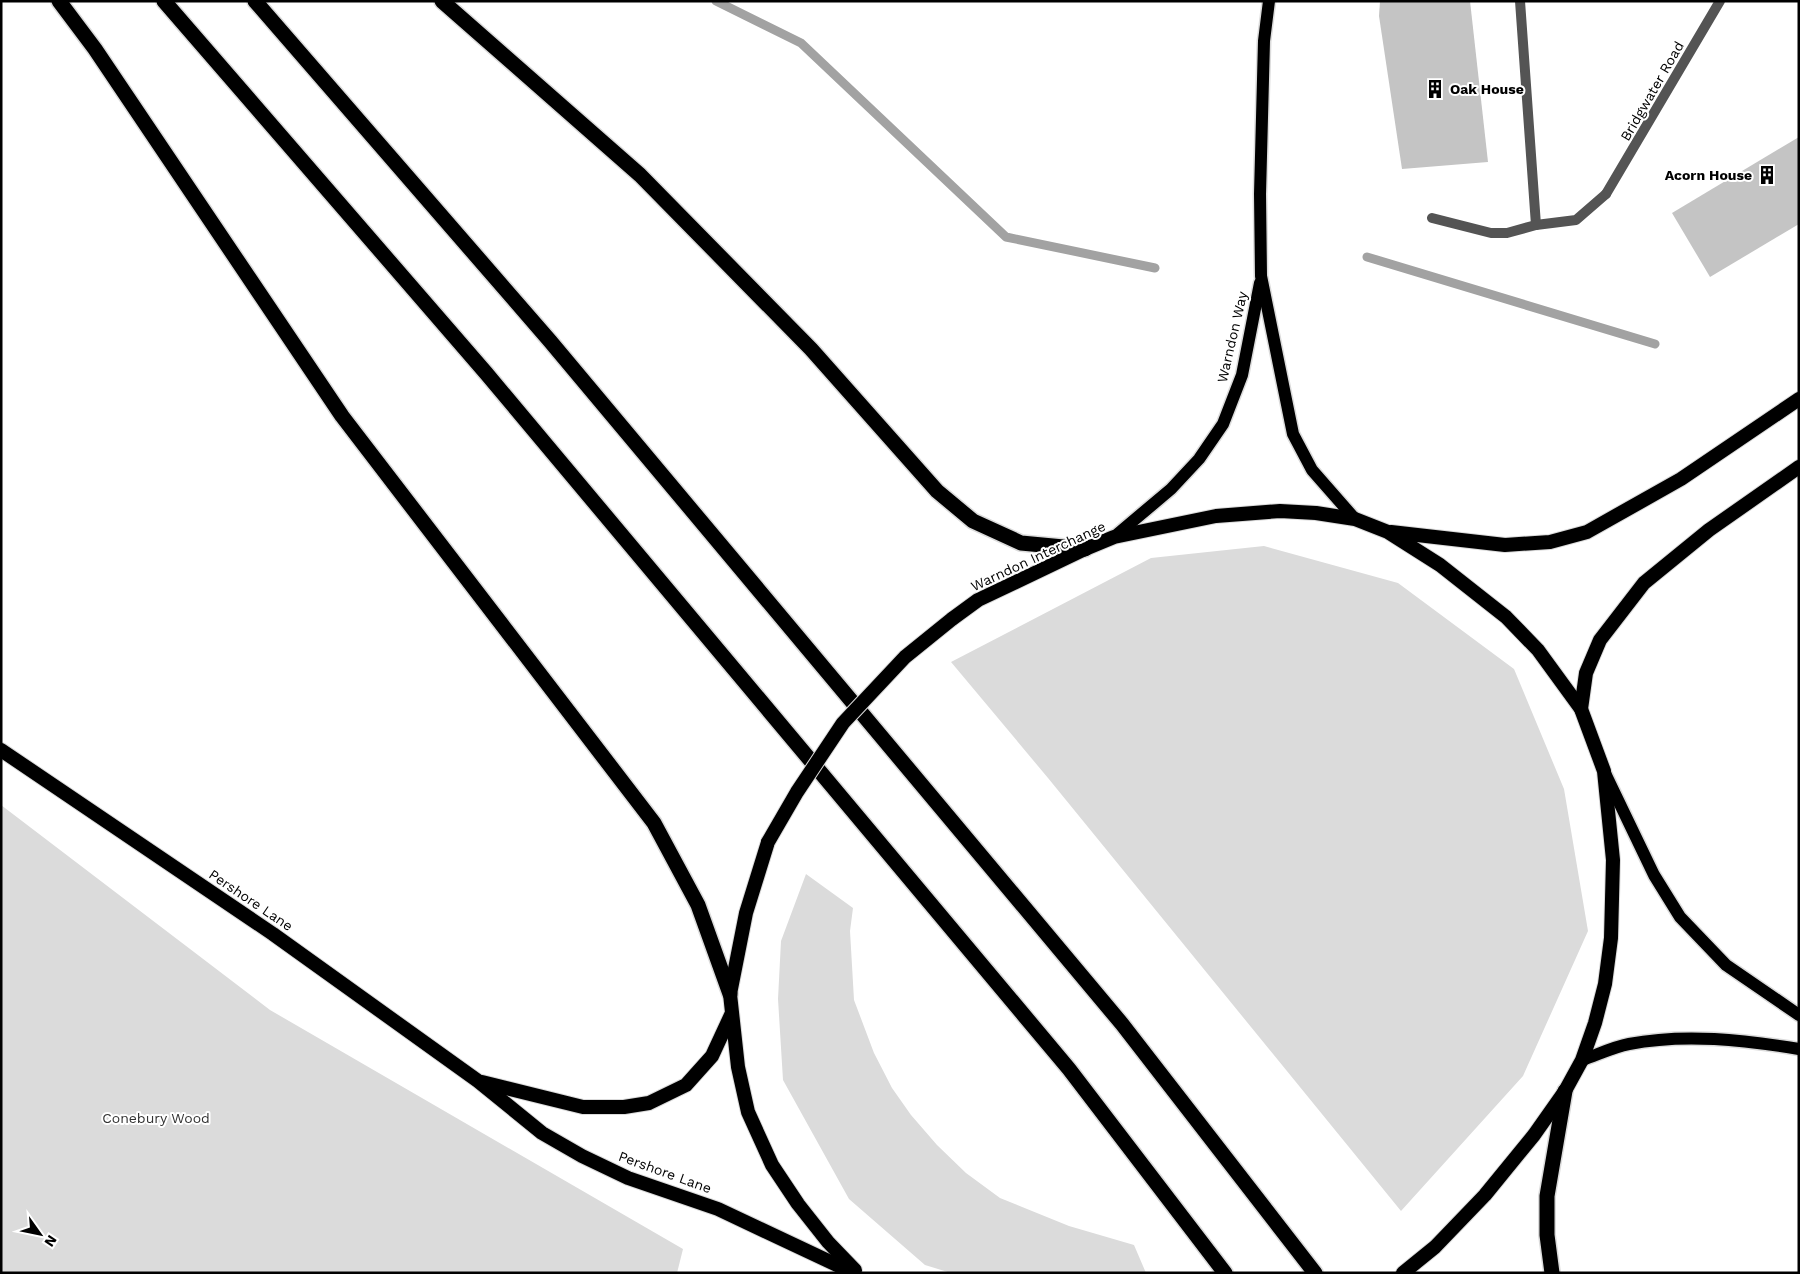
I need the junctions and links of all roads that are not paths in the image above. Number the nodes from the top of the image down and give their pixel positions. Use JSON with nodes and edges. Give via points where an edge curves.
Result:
{"nodes":[{"id":1,"x":58,"y":1,"type":"edge"},
{"id":2,"x":164,"y":1,"type":"edge"},
{"id":3,"x":255,"y":1,"type":"edge"},
{"id":4,"x":442,"y":1,"type":"edge"},
{"id":5,"x":1269,"y":1,"type":"edge"},
{"id":6,"x":1520,"y":1,"type":"edge"},
{"id":7,"x":1720,"y":1,"type":"edge"},
{"id":8,"x":1432,"y":218,"type":"dead end"},
{"id":9,"x":1536,"y":225,"type":"junction"},
{"id":10,"x":1261,"y":276,"type":"junction"},
{"id":11,"x":1799,"y":399,"type":"edge"},
{"id":12,"x":1799,"y":468,"type":"edge"},
{"id":13,"x":1355,"y":519,"type":"junction"},
{"id":14,"x":1388,"y":532,"type":"junction"},
{"id":15,"x":1114,"y":538,"type":"junction"},
{"id":16,"x":1085,"y":549,"type":"junction"},
{"id":17,"x":1581,"y":709,"type":"junction"},
{"id":18,"x":1,"y":750,"type":"edge"},
{"id":19,"x":1604,"y":771,"type":"junction"},
{"id":20,"x":730,"y":994,"type":"junction"},
{"id":21,"x":1799,"y":1015,"type":"edge"},
{"id":22,"x":731,"y":1016,"type":"junction"},
{"id":23,"x":1799,"y":1049,"type":"edge"},
{"id":24,"x":1582,"y":1060,"type":"junction"},
{"id":25,"x":478,"y":1081,"type":"junction"},
{"id":26,"x":1565,"y":1091,"type":"junction"},
{"id":27,"x":854,"y":1273,"type":"edge"},
{"id":28,"x":858,"y":1273,"type":"edge"},
{"id":29,"x":1226,"y":1273,"type":"edge"},
{"id":30,"x":1315,"y":1273,"type":"edge"},
{"id":31,"x":1403,"y":1273,"type":"edge"},
{"id":32,"x":1552,"y":1273,"type":"edge"}],
"edges":[{"from":1,"to":20,"type":"highway","via":[[95,49],[342,416],[654,823],[698,905]]},
{"from":2,"to":29,"type":"highway","via":[[486,373],[1069,1069]]},
{"from":3,"to":30,"type":"highway","via":[[556,348],[1115,1017]]},
{"from":4,"to":16,"type":"highway","via":[[640,175],[811,349],[937,491],[973,522],[1021,543]]},
{"from":5,"to":10,"type":"main road","name":"Warndon Way","via":[[1264,50]]},
{"from":6,"to":9,"type":"street"},
{"from":7,"to":9,"type":"street","name":"Bridgwater Road","via":[[1606,194],[1576,220]]},
{"from":8,"to":9,"type":"street","name":"Bridgwater Road","via":[[1491,232],[1507,233]]},
{"from":10,"to":13,"type":"main road","name":"Warndon Way","via":[[1293,434],[1312,470]]},
{"from":10,"to":15,"type":"main road","name":"Warndon Way","via":[[1242,375],[1223,424],[1199,460]]},
{"from":11,"to":14,"type":"highway","via":[[1681,479],[1586,532],[1550,542],[1505,545]]},
{"from":12,"to":17,"type":"highway","via":[[1709,530],[1644,583],[1600,640],[1586,673]]},
{"from":13,"to":14,"type":"highway","name":"Warndon Interchange"},
{"from":13,"to":15,"type":"highway","name":"Warndon Interchange","via":[[1280,512],[1216,516]]},
{"from":14,"to":17,"type":"highway","name":"Warndon Interchange","via":[[1440,565],[1506,617],[1538,650]]},
{"from":15,"to":16,"type":"highway","name":"Warndon Interchange"},
{"from":16,"to":20,"type":"highway","name":"Warndon Interchange","bridge":true,"via":[[978,600],[952,618],[905,657],[843,723],[768,842],[746,913]]},
{"from":17,"to":19,"type":"highway","name":"Warndon Interchange"},
{"from":18,"to":25,"type":"highway","name":"Pershore Lane","via":[[273,934]]},
{"from":19,"to":21,"type":"main road","via":[[1654,875],[1680,917],[1726,965]]},
{"from":19,"to":24,"type":"highway","name":"Warndon Interchange","via":[[1613,860],[1611,938],[1605,984]]},
{"from":20,"to":22,"type":"highway","name":"Warndon Interchange"},
{"from":22,"to":25,"type":"highway","name":"Pershore Lane","via":[[712,1056],[686,1085],[649,1103],[583,1107]]},
{"from":22,"to":28,"type":"highway","name":"Warndon Interchange","via":[[748,1112],[772,1165],[804,1212]]},
{"from":23,"to":24,"type":"main road","via":[[1678,1038],[1628,1044]]},
{"from":24,"to":26,"type":"highway","name":"Warndon Interchange"},
{"from":25,"to":27,"type":"highway","name":"Pershore Lane","via":[[542,1133],[582,1156],[628,1178],[718,1209]]},
{"from":26,"to":31,"type":"highway","name":"Warndon Interchange","via":[[1485,1195],[1435,1247]]},
{"from":26,"to":32,"type":"highway","via":[[1548,1196],[1546,1234]]}]}
